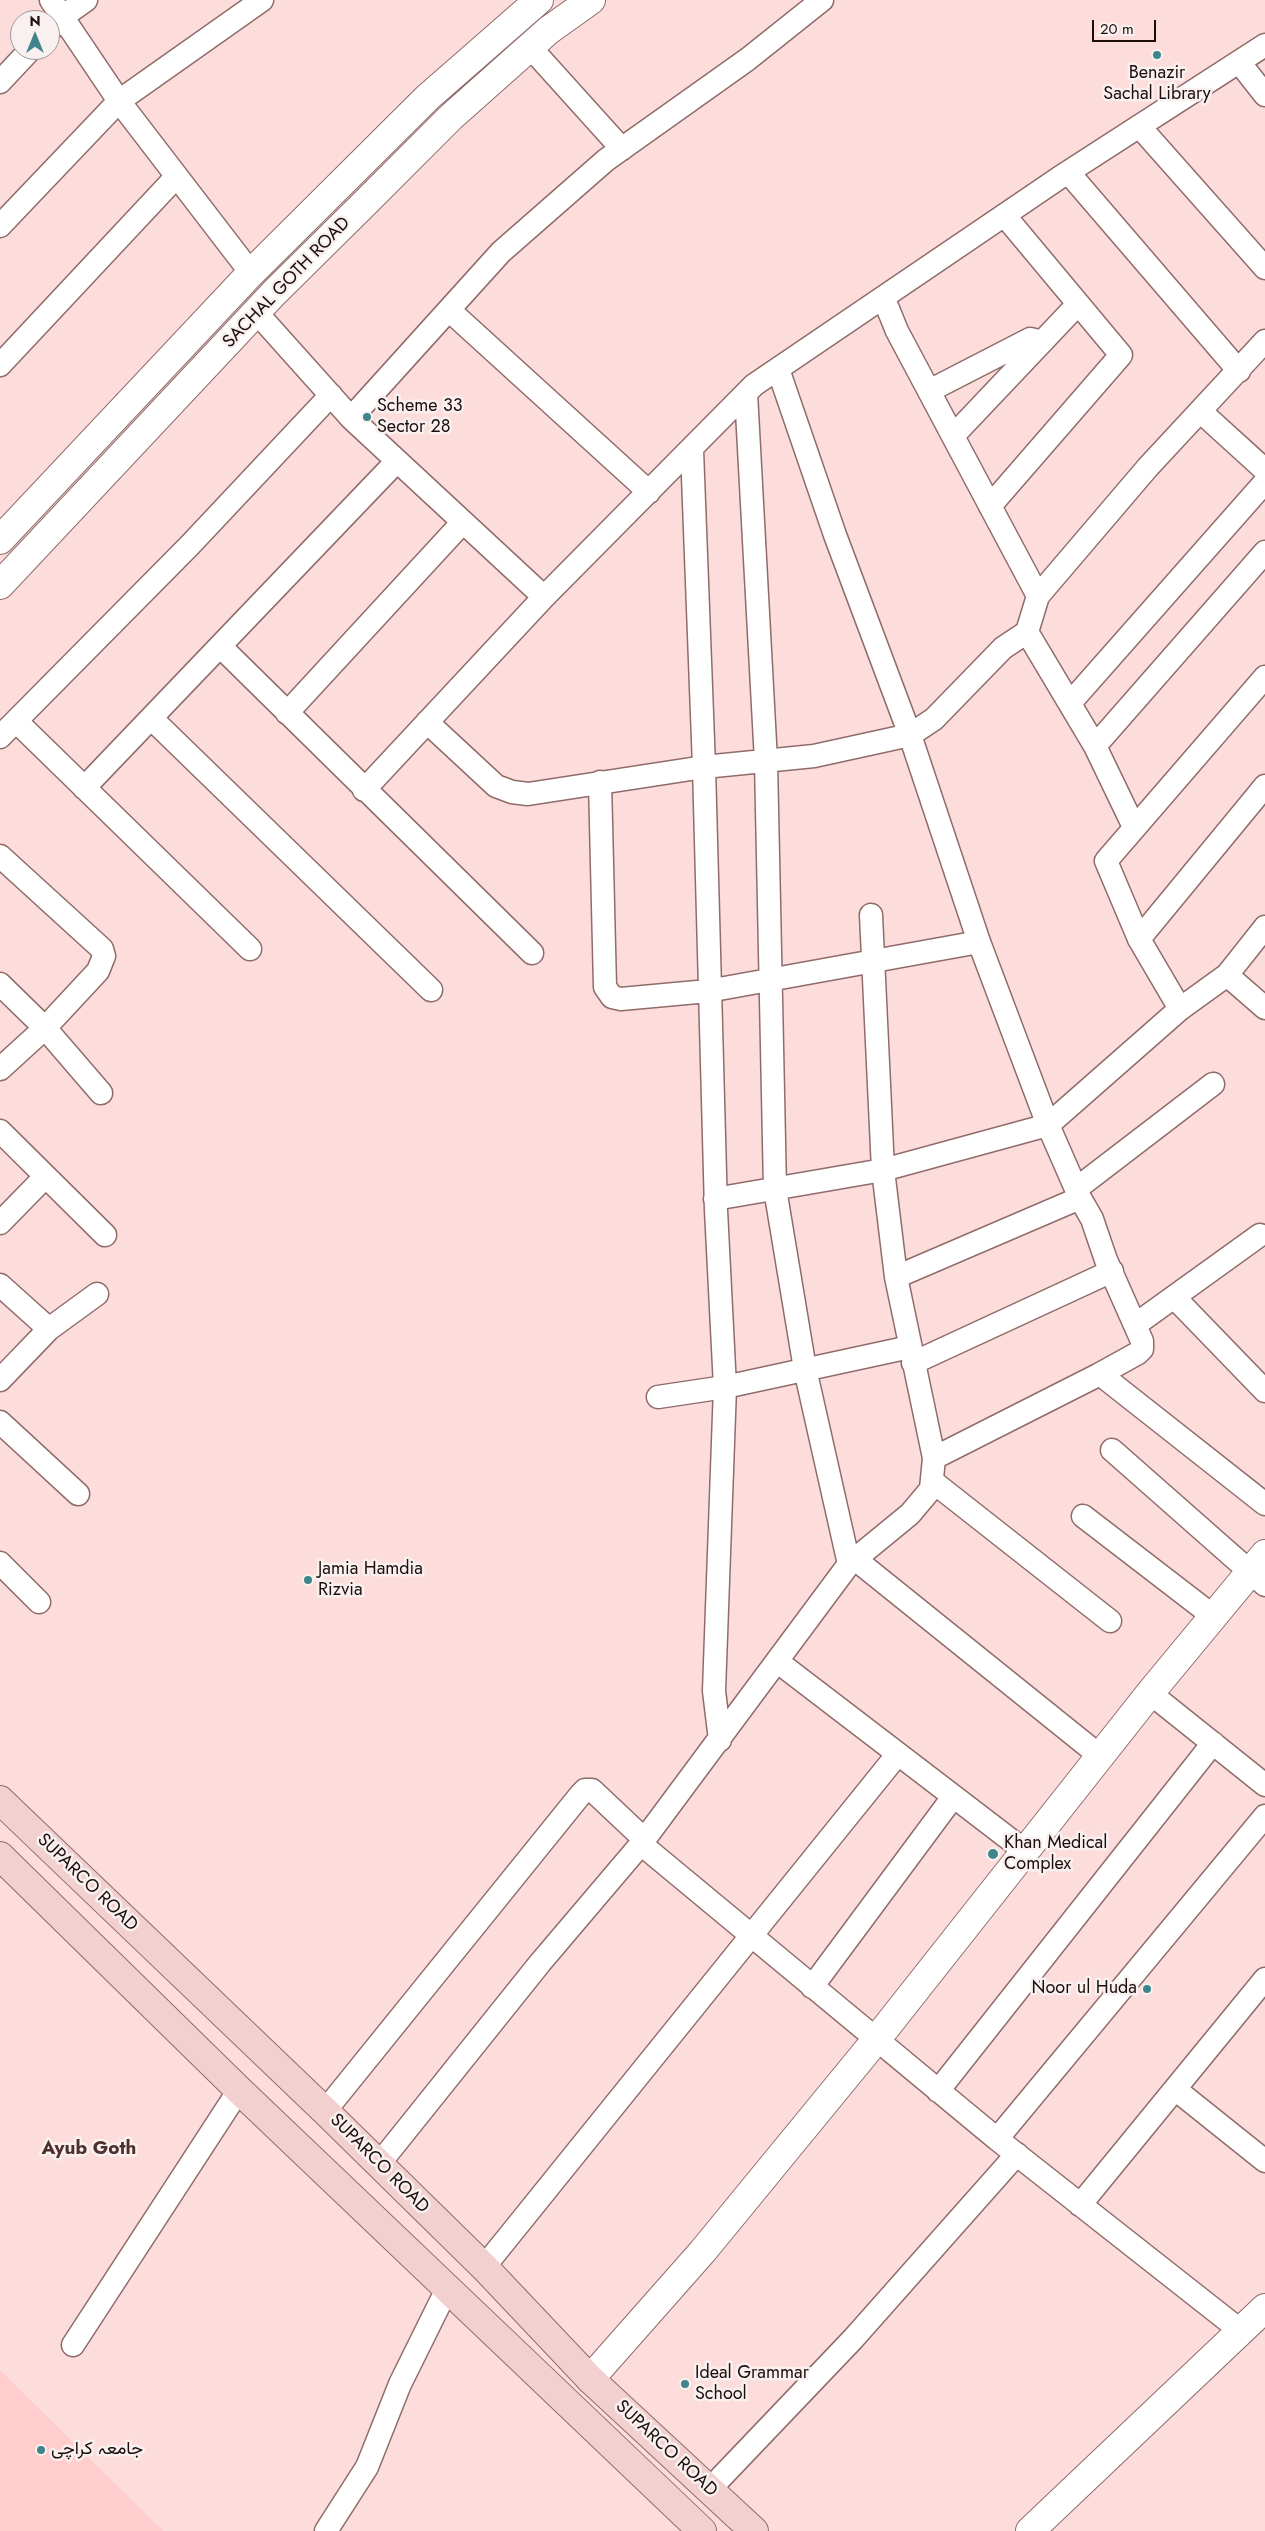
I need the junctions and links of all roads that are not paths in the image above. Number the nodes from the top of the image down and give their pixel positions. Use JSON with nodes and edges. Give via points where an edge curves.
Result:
{"nodes":[{"id":1,"x":86,"y":0,"type":"edge"},
{"id":2,"x":262,"y":0,"type":"edge"},
{"id":3,"x":591,"y":0,"type":"edge"},
{"id":4,"x":822,"y":0,"type":"edge"},
{"id":5,"x":528,"y":3,"type":"edge"},
{"id":6,"x":60,"y":13,"type":"edge"},
{"id":7,"x":60,"y":24,"type":"edge"},
{"id":8,"x":538,"y":40,"type":"junction"},
{"id":9,"x":1265,"y":45,"type":"edge"},
{"id":10,"x":21,"y":60,"type":"edge"},
{"id":11,"x":1239,"y":62,"type":"junction"},
{"id":12,"x":0,"y":82,"type":"edge"},
{"id":13,"x":1265,"y":95,"type":"edge"},
{"id":14,"x":119,"y":101,"type":"junction"},
{"id":15,"x":1140,"y":126,"type":"junction"},
{"id":16,"x":622,"y":149,"type":"junction"},
{"id":17,"x":1068,"y":172,"type":"junction"},
{"id":18,"x":176,"y":177,"type":"junction"},
{"id":19,"x":1005,"y":216,"type":"junction"},
{"id":20,"x":0,"y":226,"type":"edge"},
{"id":21,"x":1265,"y":268,"type":"edge"},
{"id":22,"x":251,"y":272,"type":"junction"},
{"id":23,"x":884,"y":299,"type":"junction"},
{"id":24,"x":1078,"y":304,"type":"junction"},
{"id":25,"x":450,"y":310,"type":"junction"},
{"id":26,"x":257,"y":313,"type":"junction"},
{"id":27,"x":1265,"y":341,"type":"edge"},
{"id":28,"x":1042,"y":342,"type":"junction"},
{"id":29,"x":0,"y":365,"type":"edge"},
{"id":30,"x":778,"y":369,"type":"junction"},
{"id":31,"x":1239,"y":370,"type":"junction"},
{"id":32,"x":929,"y":391,"type":"junction"},
{"id":33,"x":746,"y":393,"type":"junction"},
{"id":34,"x":332,"y":395,"type":"junction"},
{"id":35,"x":1200,"y":412,"type":"junction"},
{"id":36,"x":351,"y":418,"type":"junction"},
{"id":37,"x":953,"y":436,"type":"junction"},
{"id":38,"x":692,"y":450,"type":"junction"},
{"id":39,"x":398,"y":462,"type":"junction"},
{"id":40,"x":1265,"y":470,"type":"edge"},
{"id":41,"x":1265,"y":482,"type":"edge"},
{"id":42,"x":650,"y":492,"type":"junction"},
{"id":43,"x":990,"y":506,"type":"junction"},
{"id":44,"x":463,"y":522,"type":"junction"},
{"id":45,"x":0,"y":540,"type":"edge"},
{"id":46,"x":1265,"y":552,"type":"edge"},
{"id":47,"x":0,"y":585,"type":"edge"},
{"id":48,"x":1038,"y":596,"type":"junction"},
{"id":49,"x":544,"y":597,"type":"junction"},
{"id":50,"x":1026,"y":632,"type":"junction"},
{"id":51,"x":220,"y":646,"type":"junction"},
{"id":52,"x":1265,"y":677,"type":"edge"},
{"id":53,"x":1070,"y":703,"type":"junction"},
{"id":54,"x":287,"y":713,"type":"junction"},
{"id":55,"x":151,"y":718,"type":"junction"},
{"id":56,"x":16,"y":722,"type":"junction"},
{"id":57,"x":427,"y":722,"type":"junction"},
{"id":58,"x":910,"y":736,"type":"junction"},
{"id":59,"x":0,"y":737,"type":"edge"},
{"id":60,"x":1095,"y":746,"type":"junction"},
{"id":61,"x":766,"y":761,"type":"junction"},
{"id":62,"x":704,"y":767,"type":"junction"},
{"id":63,"x":600,"y":782,"type":"junction"},
{"id":64,"x":1265,"y":786,"type":"edge"},
{"id":65,"x":84,"y":788,"type":"junction"},
{"id":66,"x":364,"y":790,"type":"junction"},
{"id":67,"x":1134,"y":828,"type":"junction"},
{"id":68,"x":0,"y":856,"type":"edge"},
{"id":69,"x":871,"y":915,"type":"dead end"},
{"id":70,"x":1265,"y":927,"type":"edge"},
{"id":71,"x":1139,"y":939,"type":"junction"},
{"id":72,"x":979,"y":942,"type":"junction"},
{"id":73,"x":250,"y":949,"type":"dead end"},
{"id":74,"x":532,"y":953,"type":"dead end"},
{"id":75,"x":873,"y":962,"type":"junction"},
{"id":76,"x":1227,"y":976,"type":"junction"},
{"id":77,"x":770,"y":981,"type":"junction"},
{"id":78,"x":0,"y":984,"type":"edge"},
{"id":79,"x":431,"y":990,"type":"dead end"},
{"id":80,"x":708,"y":990,"type":"junction"},
{"id":81,"x":1265,"y":1008,"type":"edge"},
{"id":82,"x":1180,"y":1009,"type":"junction"},
{"id":83,"x":45,"y":1028,"type":"junction"},
{"id":84,"x":0,"y":1069,"type":"edge"},
{"id":85,"x":1213,"y":1084,"type":"dead end"},
{"id":86,"x":102,"y":1093,"type":"dead end"},
{"id":87,"x":1048,"y":1124,"type":"junction"},
{"id":88,"x":0,"y":1131,"type":"edge"},
{"id":89,"x":883,"y":1170,"type":"junction"},
{"id":90,"x":45,"y":1177,"type":"junction"},
{"id":91,"x":775,"y":1189,"type":"junction"},
{"id":92,"x":1078,"y":1193,"type":"junction"},
{"id":93,"x":715,"y":1199,"type":"junction"},
{"id":94,"x":0,"y":1223,"type":"edge"},
{"id":95,"x":105,"y":1235,"type":"dead end"},
{"id":96,"x":1260,"y":1235,"type":"dead end"},
{"id":97,"x":1112,"y":1272,"type":"junction"},
{"id":98,"x":896,"y":1277,"type":"junction"},
{"id":99,"x":0,"y":1286,"type":"edge"},
{"id":100,"x":97,"y":1294,"type":"dead end"},
{"id":101,"x":1174,"y":1297,"type":"junction"},
{"id":102,"x":1135,"y":1325,"type":"junction"},
{"id":103,"x":50,"y":1329,"type":"junction"},
{"id":104,"x":911,"y":1355,"type":"junction"},
{"id":105,"x":805,"y":1370,"type":"junction"},
{"id":106,"x":1100,"y":1374,"type":"junction"},
{"id":107,"x":0,"y":1380,"type":"edge"},
{"id":108,"x":725,"y":1387,"type":"junction"},
{"id":109,"x":1265,"y":1391,"type":"edge"},
{"id":110,"x":658,"y":1397,"type":"dead end"},
{"id":111,"x":0,"y":1422,"type":"edge"},
{"id":112,"x":1112,"y":1450,"type":"dead end"},
{"id":113,"x":934,"y":1458,"type":"junction"},
{"id":114,"x":932,"y":1481,"type":"junction"},
{"id":115,"x":78,"y":1494,"type":"dead end"},
{"id":116,"x":1265,"y":1504,"type":"edge"},
{"id":117,"x":1083,"y":1516,"type":"dead end"},
{"id":118,"x":852,"y":1561,"type":"junction"},
{"id":119,"x":0,"y":1563,"type":"edge"},
{"id":120,"x":1260,"y":1570,"type":"edge"},
{"id":121,"x":39,"y":1602,"type":"dead end"},
{"id":122,"x":1214,"y":1616,"type":"junction"},
{"id":123,"x":1110,"y":1621,"type":"dead end"},
{"id":124,"x":778,"y":1662,"type":"junction"},
{"id":125,"x":1150,"y":1693,"type":"junction"},
{"id":126,"x":720,"y":1740,"type":"junction"},
{"id":127,"x":1213,"y":1744,"type":"junction"},
{"id":128,"x":897,"y":1755,"type":"junction"},
{"id":129,"x":1100,"y":1756,"type":"junction"},
{"id":130,"x":1265,"y":1785,"type":"edge"},
{"id":131,"x":954,"y":1797,"type":"junction"},
{"id":132,"x":0,"y":1800,"type":"edge"},
{"id":133,"x":1265,"y":1816,"type":"edge"},
{"id":134,"x":643,"y":1842,"type":"junction"},
{"id":135,"x":1025,"y":1851,"type":"junction"},
{"id":136,"x":0,"y":1856,"type":"edge"},
{"id":137,"x":751,"y":1937,"type":"junction"},
{"id":138,"x":1265,"y":1979,"type":"edge"},
{"id":139,"x":812,"y":1987,"type":"junction"},
{"id":140,"x":876,"y":2040,"type":"junction"},
{"id":141,"x":1174,"y":2089,"type":"junction"},
{"id":142,"x":239,"y":2090,"type":"junction"},
{"id":143,"x":938,"y":2091,"type":"junction"},
{"id":144,"x":320,"y":2105,"type":"junction"},
{"id":145,"x":284,"y":2131,"type":"junction"},
{"id":146,"x":997,"y":2139,"type":"junction"},
{"id":147,"x":1017,"y":2154,"type":"junction"},
{"id":148,"x":1265,"y":2161,"type":"edge"},
{"id":149,"x":379,"y":2164,"type":"junction"},
{"id":150,"x":1080,"y":2205,"type":"junction"},
{"id":151,"x":484,"y":2267,"type":"junction"},
{"id":152,"x":447,"y":2289,"type":"junction"},
{"id":153,"x":1265,"y":2308,"type":"edge"},
{"id":154,"x":1241,"y":2331,"type":"junction"},
{"id":155,"x":73,"y":2345,"type":"dead end"},
{"id":156,"x":590,"y":2379,"type":"junction"},
{"id":157,"x":625,"y":2411,"type":"junction"},
{"id":158,"x":604,"y":2436,"type":"junction"},
{"id":159,"x":709,"y":2490,"type":"junction"},
{"id":160,"x":326,"y":2531,"type":"edge"},
{"id":161,"x":702,"y":2531,"type":"edge"},
{"id":162,"x":754,"y":2531,"type":"edge"},
{"id":163,"x":1030,"y":2531,"type":"edge"}],
"edges":[{"from":1,"to":6,"type":"street"},
{"from":2,"to":14,"type":"street"},
{"from":3,"to":8,"type":"street","name":"SACHAL GOTH ROAD"},
{"from":4,"to":16,"type":"street","via":[[748,59]]},
{"from":5,"to":8,"type":"street"},
{"from":5,"to":22,"type":"street","name":"SACHAL GOTH ROAD","via":[[428,96]]},
{"from":7,"to":14,"type":"street"},
{"from":8,"to":16,"type":"street"},
{"from":8,"to":26,"type":"street","name":"SACHAL GOTH ROAD","via":[[451,117]]},
{"from":9,"to":11,"type":"street"},
{"from":10,"to":12,"type":"street"},
{"from":11,"to":13,"type":"street"},
{"from":11,"to":15,"type":"street"},
{"from":14,"to":18,"type":"street"},
{"from":14,"to":20,"type":"street"},
{"from":15,"to":17,"type":"street"},
{"from":15,"to":21,"type":"street"},
{"from":16,"to":25,"type":"street","via":[[501,252]]},
{"from":17,"to":19,"type":"street"},
{"from":17,"to":31,"type":"street"},
{"from":18,"to":22,"type":"street"},
{"from":18,"to":29,"type":"street"},
{"from":19,"to":23,"type":"street"},
{"from":19,"to":24,"type":"street"},
{"from":22,"to":45,"type":"street","name":"SACHAL GOTH ROAD"},
{"from":23,"to":30,"type":"street"},
{"from":23,"to":32,"type":"street"},
{"from":24,"to":28,"type":"street"},
{"from":24,"to":43,"type":"street","via":[[1121,355]]},
{"from":25,"to":36,"type":"street"},
{"from":25,"to":42,"type":"street"},
{"from":26,"to":34,"type":"street"},
{"from":26,"to":47,"type":"street","name":"SACHAL GOTH ROAD"},
{"from":27,"to":31,"type":"street"},
{"from":28,"to":32,"type":"street","via":[[1030,339]]},
{"from":28,"to":37,"type":"street"},
{"from":30,"to":33,"type":"street"},
{"from":30,"to":58,"type":"street","via":[[835,535]]},
{"from":31,"to":35,"type":"street"},
{"from":32,"to":37,"type":"street"},
{"from":33,"to":38,"type":"street"},
{"from":33,"to":61,"type":"street"},
{"from":34,"to":36,"type":"street"},
{"from":34,"to":56,"type":"street"},
{"from":35,"to":40,"type":"street"},
{"from":35,"to":48,"type":"street","via":[[1148,467]]},
{"from":36,"to":39,"type":"street"},
{"from":37,"to":43,"type":"street"},
{"from":38,"to":42,"type":"street"},
{"from":38,"to":62,"type":"street"},
{"from":39,"to":44,"type":"street"},
{"from":39,"to":51,"type":"street"},
{"from":41,"to":53,"type":"street"},
{"from":42,"to":49,"type":"street"},
{"from":43,"to":48,"type":"street"},
{"from":44,"to":49,"type":"street"},
{"from":44,"to":54,"type":"street"},
{"from":46,"to":60,"type":"street"},
{"from":48,"to":50,"type":"street"},
{"from":49,"to":57,"type":"street"},
{"from":50,"to":53,"type":"street"},
{"from":50,"to":58,"type":"street","via":[[1003,648],[934,719]]},
{"from":51,"to":54,"type":"street"},
{"from":51,"to":55,"type":"street"},
{"from":52,"to":67,"type":"street"},
{"from":53,"to":60,"type":"street"},
{"from":54,"to":66,"type":"street"},
{"from":55,"to":65,"type":"street"},
{"from":55,"to":79,"type":"street"},
{"from":56,"to":59,"type":"street"},
{"from":56,"to":65,"type":"street"},
{"from":57,"to":63,"type":"street","via":[[496,786],[512,792],[528,794]]},
{"from":57,"to":66,"type":"street"},
{"from":58,"to":61,"type":"street","via":[[814,756]]},
{"from":58,"to":72,"type":"street"},
{"from":60,"to":67,"type":"street"},
{"from":61,"to":62,"type":"street"},
{"from":61,"to":77,"type":"street"},
{"from":62,"to":63,"type":"street"},
{"from":62,"to":80,"type":"street"},
{"from":63,"to":80,"type":"street","via":[[607,993],[621,999]]},
{"from":64,"to":71,"type":"street"},
{"from":65,"to":73,"type":"street"},
{"from":66,"to":74,"type":"street"},
{"from":67,"to":71,"type":"street","via":[[1106,861]]},
{"from":68,"to":83,"type":"street","via":[[102,948],[102,963],[98,971]]},
{"from":69,"to":75,"type":"street"},
{"from":70,"to":76,"type":"street"},
{"from":71,"to":82,"type":"street"},
{"from":72,"to":75,"type":"street"},
{"from":72,"to":87,"type":"street"},
{"from":75,"to":77,"type":"street"},
{"from":75,"to":89,"type":"street"},
{"from":76,"to":81,"type":"street"},
{"from":76,"to":82,"type":"street"},
{"from":77,"to":80,"type":"street"},
{"from":77,"to":91,"type":"street"},
{"from":78,"to":83,"type":"street"},
{"from":80,"to":93,"type":"street"},
{"from":82,"to":87,"type":"street"},
{"from":83,"to":84,"type":"street"},
{"from":83,"to":86,"type":"street"},
{"from":85,"to":92,"type":"street"},
{"from":87,"to":89,"type":"street"},
{"from":87,"to":92,"type":"street"},
{"from":88,"to":90,"type":"street"},
{"from":89,"to":91,"type":"street"},
{"from":89,"to":98,"type":"street"},
{"from":90,"to":94,"type":"street"},
{"from":90,"to":95,"type":"street"},
{"from":91,"to":93,"type":"street"},
{"from":91,"to":105,"type":"street"},
{"from":92,"to":97,"type":"street","via":[[1092,1219]]},
{"from":92,"to":98,"type":"street"},
{"from":93,"to":108,"type":"street"},
{"from":96,"to":101,"type":"street"},
{"from":97,"to":102,"type":"street"},
{"from":97,"to":104,"type":"street"},
{"from":98,"to":104,"type":"street"},
{"from":99,"to":103,"type":"street"},
{"from":100,"to":103,"type":"street"},
{"from":101,"to":102,"type":"street"},
{"from":101,"to":109,"type":"street"},
{"from":102,"to":106,"type":"street","via":[[1142,1349]]},
{"from":103,"to":107,"type":"street"},
{"from":104,"to":105,"type":"street"},
{"from":104,"to":113,"type":"street"},
{"from":105,"to":108,"type":"street"},
{"from":105,"to":118,"type":"street"},
{"from":106,"to":113,"type":"street"},
{"from":106,"to":116,"type":"street"},
{"from":108,"to":110,"type":"street"},
{"from":108,"to":126,"type":"street","via":[[714,1691]]},
{"from":111,"to":115,"type":"street"},
{"from":112,"to":120,"type":"street"},
{"from":113,"to":114,"type":"street"},
{"from":114,"to":118,"type":"street","via":[[931,1489],[910,1514]]},
{"from":114,"to":123,"type":"street"},
{"from":117,"to":122,"type":"street"},
{"from":118,"to":124,"type":"street"},
{"from":118,"to":129,"type":"street"},
{"from":119,"to":121,"type":"street"},
{"from":120,"to":122,"type":"street"},
{"from":122,"to":125,"type":"street"},
{"from":124,"to":126,"type":"street"},
{"from":124,"to":128,"type":"street"},
{"from":125,"to":127,"type":"street"},
{"from":125,"to":129,"type":"street"},
{"from":126,"to":134,"type":"street"},
{"from":127,"to":130,"type":"street"},
{"from":127,"to":143,"type":"street"},
{"from":128,"to":131,"type":"street"},
{"from":128,"to":137,"type":"street"},
{"from":129,"to":135,"type":"street"},
{"from":131,"to":135,"type":"street"},
{"from":131,"to":139,"type":"street"},
{"from":132,"to":144,"type":"main road","name":"SUPARCO ROAD"},
{"from":133,"to":146,"type":"street"},
{"from":134,"to":137,"type":"street"},
{"from":134,"to":144,"type":"street","via":[[592,1790],[585,1790]]},
{"from":134,"to":149,"type":"street","via":[[540,1962]]},
{"from":135,"to":140,"type":"street"},
{"from":136,"to":142,"type":"main road","name":"SUPARCO ROAD"},
{"from":137,"to":139,"type":"street"},
{"from":137,"to":151,"type":"street"},
{"from":138,"to":141,"type":"street"},
{"from":139,"to":140,"type":"street"},
{"from":140,"to":143,"type":"street"},
{"from":140,"to":156,"type":"street","via":[[703,2251]]},
{"from":141,"to":148,"type":"street"},
{"from":141,"to":150,"type":"street"},
{"from":142,"to":145,"type":"main road","name":"SUPARCO ROAD"},
{"from":142,"to":155,"type":"street"},
{"from":143,"to":146,"type":"street"},
{"from":144,"to":145,"type":"main road"},
{"from":144,"to":149,"type":"main road","name":"SUPARCO ROAD"},
{"from":145,"to":152,"type":"main road","name":"SUPARCO ROAD"},
{"from":146,"to":147,"type":"street"},
{"from":147,"to":150,"type":"street"},
{"from":147,"to":159,"type":"street","via":[[853,2339]]},
{"from":149,"to":151,"type":"main road","name":"SUPARCO ROAD"},
{"from":150,"to":154,"type":"street"},
{"from":151,"to":156,"type":"main road","name":"SUPARCO ROAD"},
{"from":152,"to":158,"type":"main road","name":"SUPARCO ROAD"},
{"from":152,"to":160,"type":"street","via":[[400,2384],[367,2467]]},
{"from":153,"to":154,"type":"street"},
{"from":154,"to":163,"type":"street"},
{"from":156,"to":157,"type":"main road","name":"SUPARCO ROAD"},
{"from":157,"to":158,"type":"main road"},
{"from":157,"to":159,"type":"main road","name":"SUPARCO ROAD"},
{"from":158,"to":161,"type":"main road","name":"SUPARCO ROAD"},
{"from":159,"to":162,"type":"main road","name":"SUPARCO ROAD"}]}
